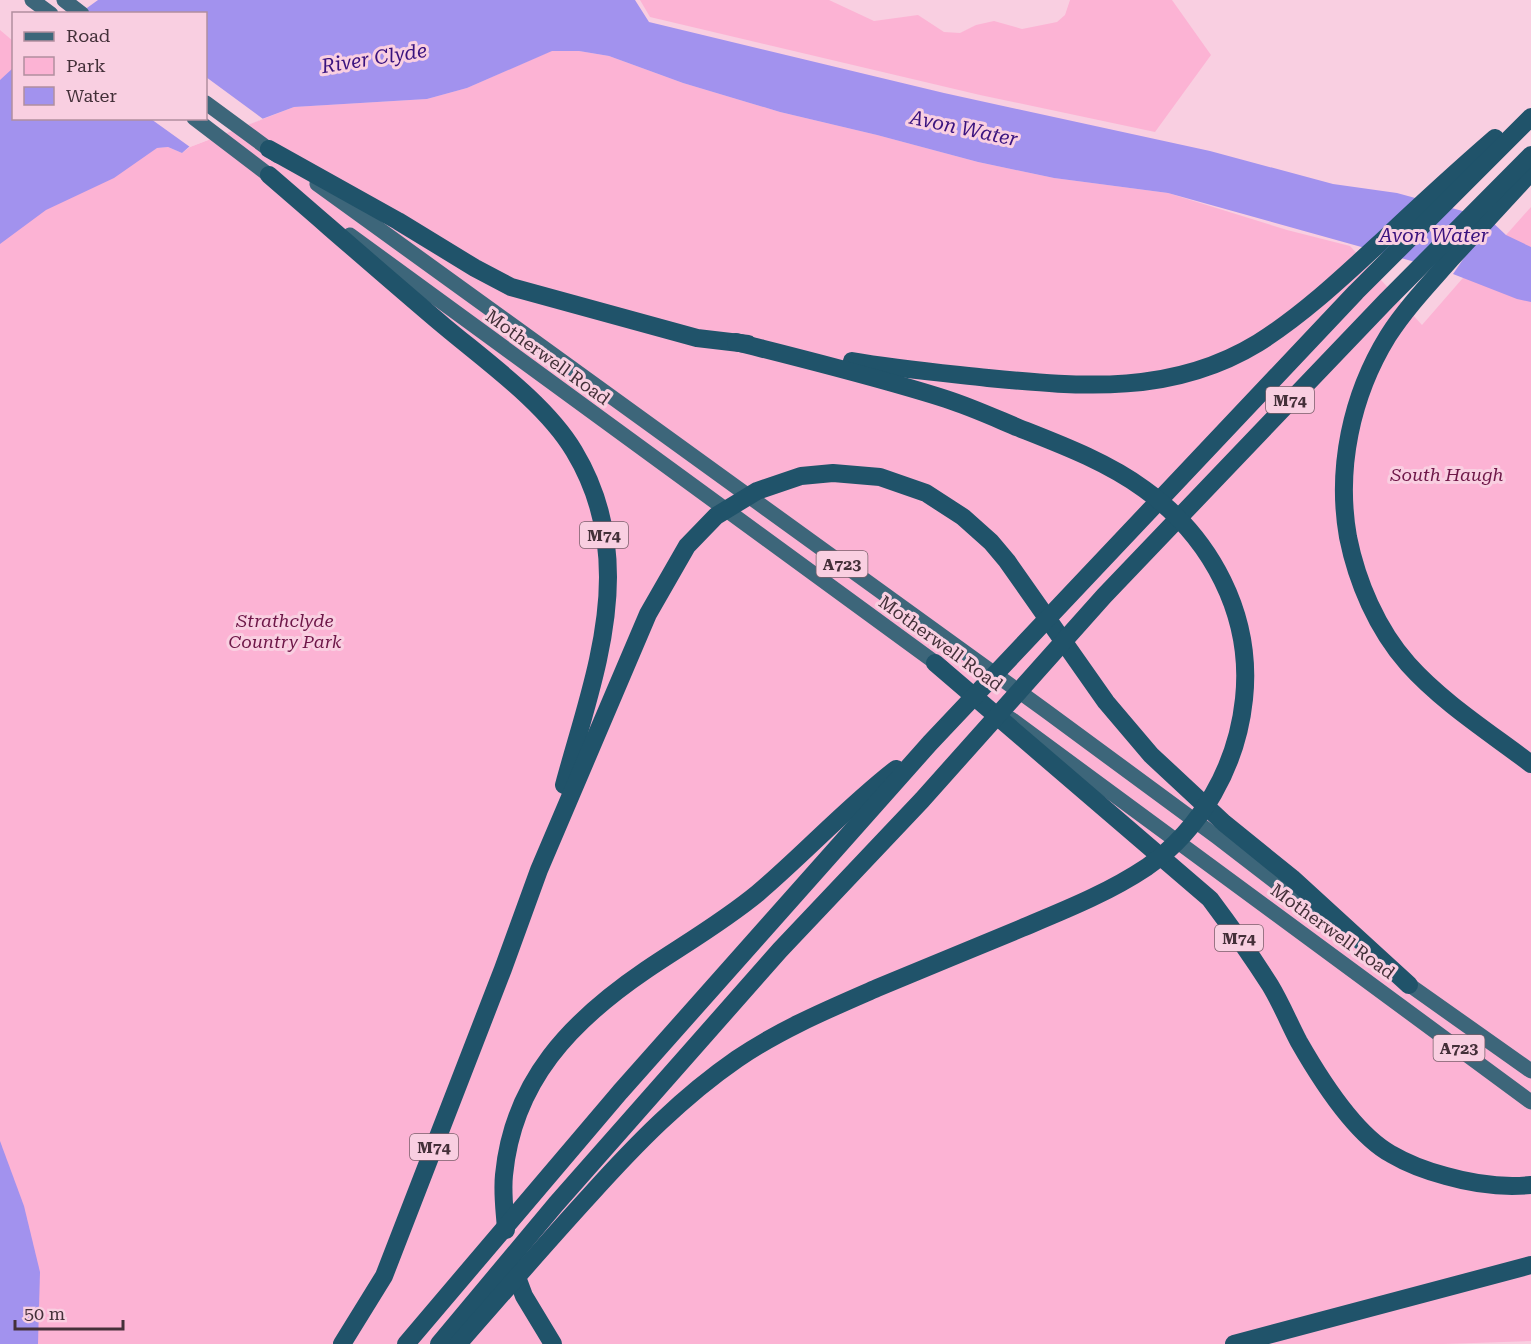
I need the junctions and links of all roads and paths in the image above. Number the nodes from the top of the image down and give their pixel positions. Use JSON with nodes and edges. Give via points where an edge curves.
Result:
{"nodes":[{"id":1,"x":32,"y":0,"type":"edge"},
{"id":2,"x":64,"y":0,"type":"edge"},
{"id":3,"x":48,"y":12,"type":"edge"},
{"id":4,"x":79,"y":12,"type":"edge"},
{"id":5,"x":207,"y":104,"type":"edge"},
{"id":6,"x":1531,"y":107,"type":"edge"},
{"id":7,"x":1531,"y":117,"type":"edge"},
{"id":8,"x":197,"y":120,"type":"edge"},
{"id":9,"x":262,"y":144,"type":"junction"},
{"id":10,"x":1531,"y":155,"type":"edge"},
{"id":11,"x":1531,"y":172,"type":"edge"},
{"id":12,"x":269,"y":175,"type":"junction"},
{"id":13,"x":1501,"y":194,"type":"junction"},
{"id":14,"x":736,"y":342,"type":"junction"},
{"id":15,"x":935,"y":663,"type":"junction"},
{"id":16,"x":930,"y":743,"type":"junction"},
{"id":17,"x":1531,"y":762,"type":"edge"},
{"id":18,"x":1409,"y":985,"type":"junction"},
{"id":19,"x":483,"y":1019,"type":"junction"},
{"id":20,"x":1531,"y":1071,"type":"edge"},
{"id":21,"x":1531,"y":1102,"type":"edge"},
{"id":22,"x":1531,"y":1185,"type":"edge"},
{"id":23,"x":1531,"y":1265,"type":"edge"},
{"id":24,"x":342,"y":1344,"type":"edge"},
{"id":25,"x":406,"y":1344,"type":"edge"},
{"id":26,"x":439,"y":1344,"type":"edge"},
{"id":27,"x":458,"y":1344,"type":"edge"},
{"id":28,"x":553,"y":1344,"type":"edge"},
{"id":29,"x":1234,"y":1344,"type":"edge"}],
"edges":[{"from":1,"to":3,"type":"main road"},
{"from":2,"to":4,"type":"main road"},
{"from":5,"to":9,"type":"main road","number":"A723"},
{"from":6,"to":14,"type":"highway","via":[[1332,287],[1282,327],[1205,369],[1138,384],[1051,384],[894,368]]},
{"from":7,"to":16,"type":"highway","number":"M74","via":[[1356,292]]},
{"from":8,"to":12,"type":"main road","name":"Motherwell Road","number":"A723"},
{"from":9,"to":14,"type":"highway","via":[[511,287],[697,338]]},
{"from":9,"to":18,"type":"main road","name":"Motherwell Road","number":"A723","via":[[1055,718]]},
{"from":10,"to":13,"type":"highway","number":"M74"},
{"from":11,"to":13,"type":"highway","number":"M74"},
{"from":12,"to":15,"type":"main road","name":"Motherwell Road","number":"A723"},
{"from":12,"to":19,"type":"highway","number":"M74","via":[[519,389],[558,429],[574,450],[590,483],[603,525],[608,578],[595,667],[560,798],[507,926]]},
{"from":13,"to":17,"type":"highway","number":"M74","via":[[1387,337],[1360,394],[1350,430],[1344,490],[1346,523],[1359,580],[1373,612],[1407,663],[1452,706]]},
{"from":13,"to":26,"type":"highway","number":"M74","via":[[1386,301],[1163,532],[922,800],[780,950],[556,1204]]},
{"from":14,"to":27,"type":"highway","via":[[951,401],[1089,457],[1143,488],[1166,507],[1207,552],[1239,620],[1246,686],[1232,756],[1203,811],[1171,848],[1118,885],[803,1021],[743,1055],[690,1093],[622,1159]]},
{"from":15,"to":21,"type":"main road","name":"Motherwell Road","number":"A723"},
{"from":15,"to":22,"type":"highway","number":"M74","via":[[1210,899],[1271,987],[1326,1085],[1358,1127],[1389,1153],[1428,1172],[1474,1184]]},
{"from":16,"to":25,"type":"highway","number":"M74","via":[[635,1075]]},
{"from":16,"to":28,"type":"highway","number":"M74","via":[[872,788],[758,893],[606,999],[549,1056],[532,1082],[517,1117],[504,1175],[504,1202],[513,1267],[524,1296]]},
{"from":18,"to":19,"type":"highway","number":"M74","via":[[1151,755],[1106,702],[1007,561],[963,517],[926,493],[900,482],[858,474],[824,473],[779,482],[746,496],[716,516],[678,559],[648,614],[604,714]]},
{"from":18,"to":20,"type":"main road","name":"Motherwell Road","number":"A723"},
{"from":19,"to":24,"type":"highway","number":"M74","via":[[384,1276]]},
{"from":23,"to":29,"type":"highway"}]}
